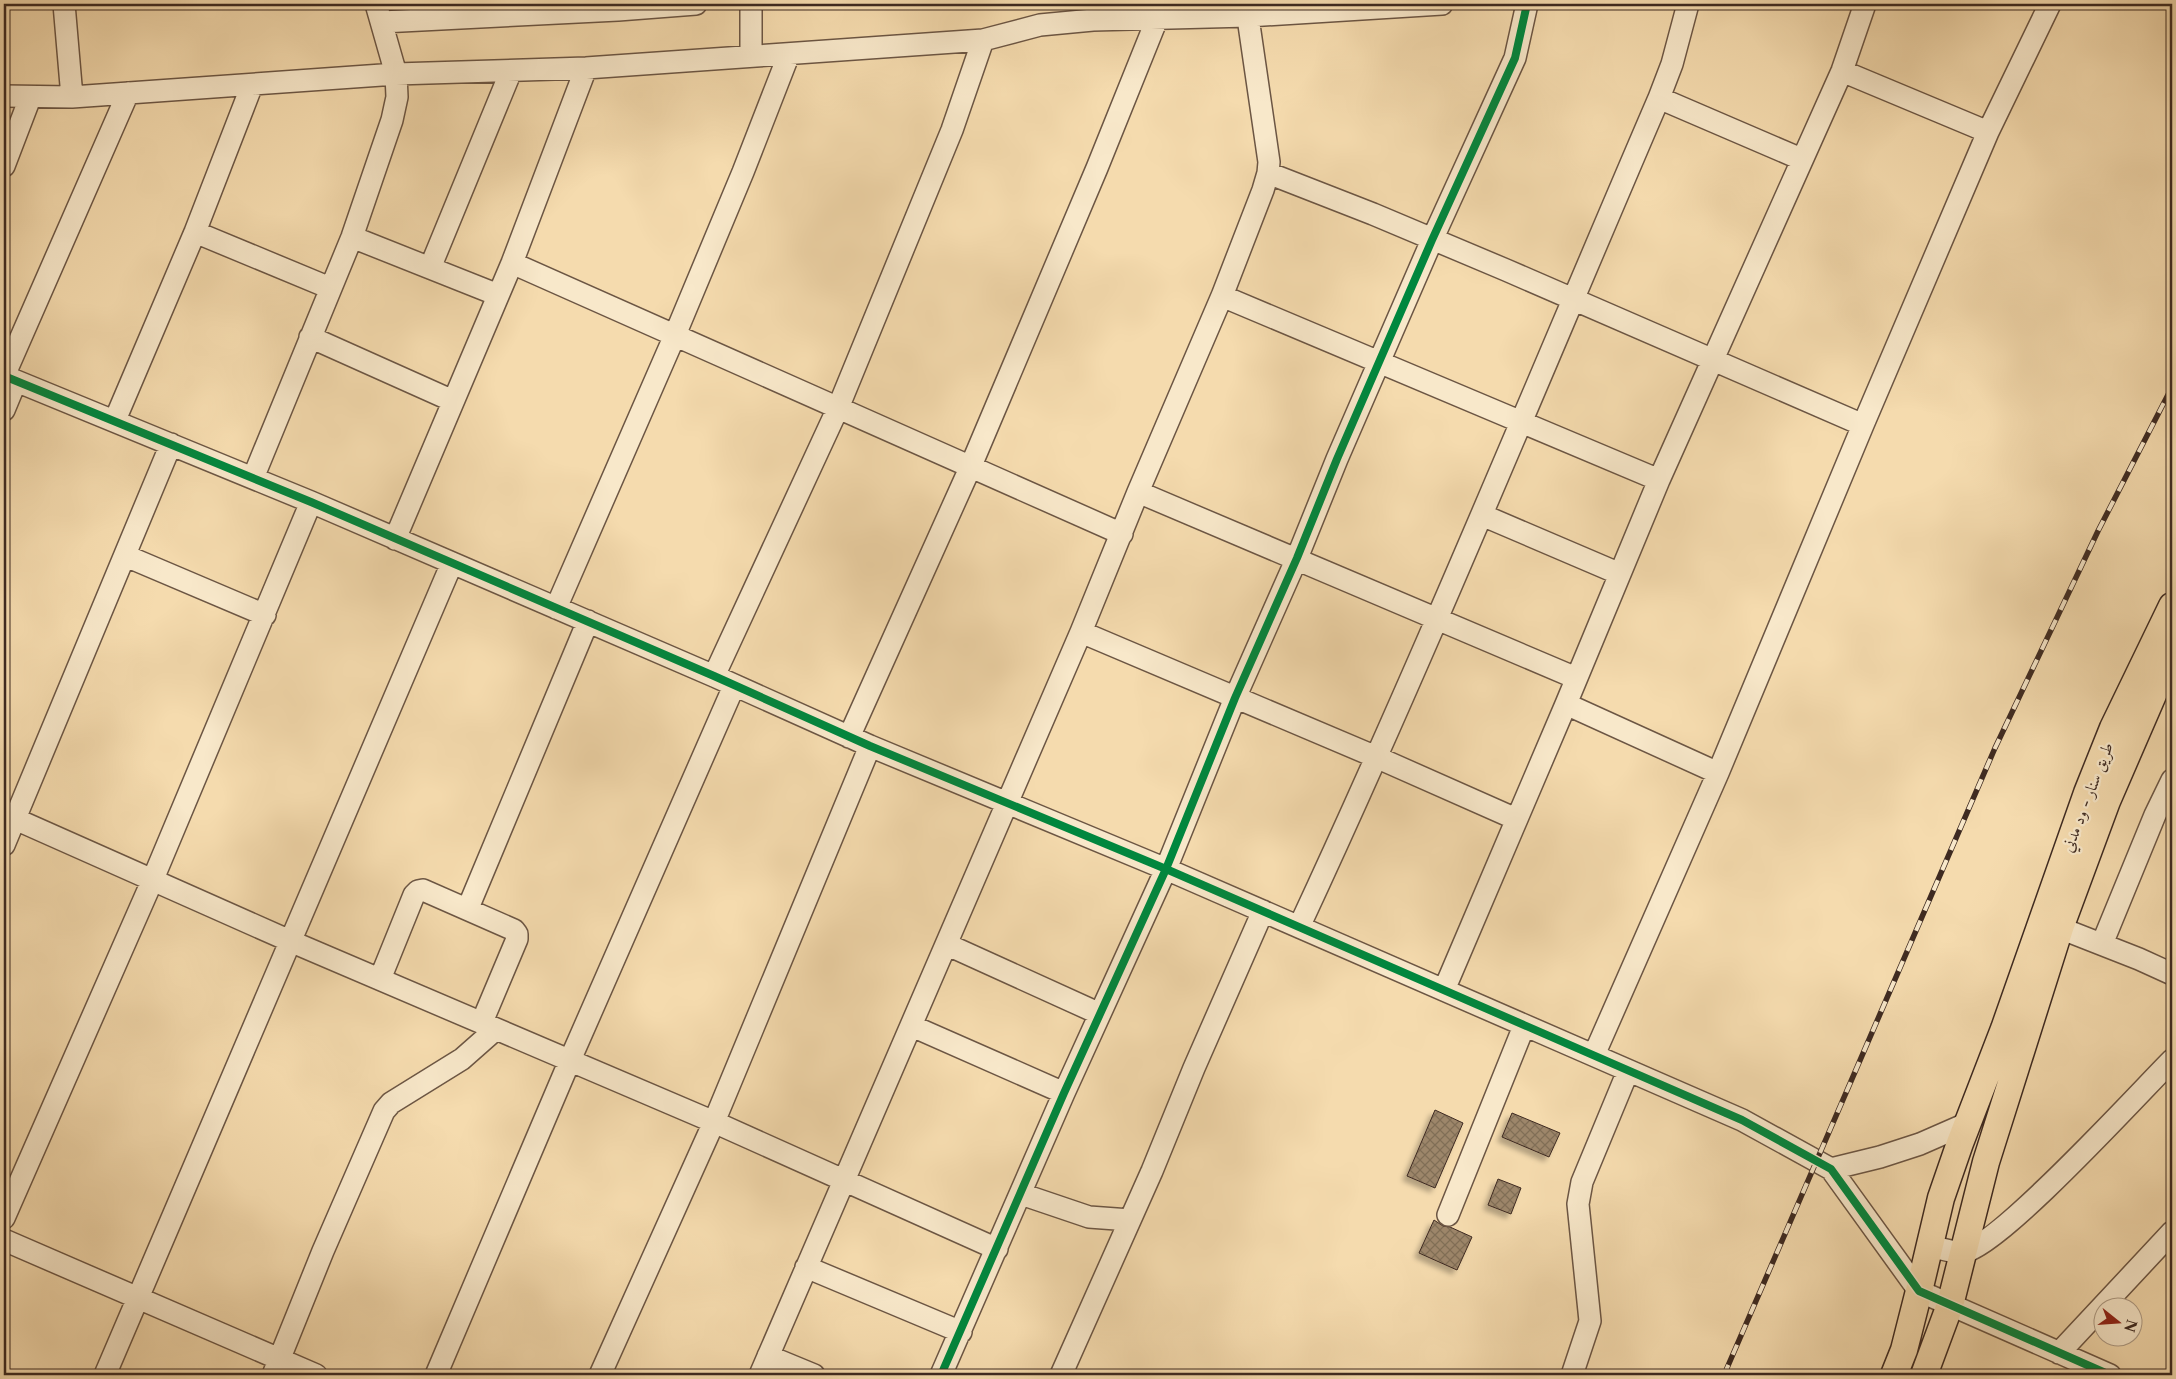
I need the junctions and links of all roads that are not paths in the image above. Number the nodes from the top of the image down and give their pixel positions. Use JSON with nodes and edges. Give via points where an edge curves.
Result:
{"nodes":[{"id":1,"x":64,"y":4,"type":"edge"},
{"id":2,"x":696,"y":4,"type":"edge"},
{"id":3,"x":751,"y":4,"type":"edge"},
{"id":4,"x":1442,"y":4,"type":"edge"},
{"id":5,"x":1527,"y":4,"type":"edge"},
{"id":6,"x":1688,"y":4,"type":"edge"},
{"id":7,"x":1865,"y":4,"type":"edge"},
{"id":8,"x":2050,"y":4,"type":"edge"},
{"id":9,"x":1247,"y":10,"type":"edge"},
{"id":10,"x":379,"y":13,"type":"edge"},
{"id":11,"x":1157,"y":19,"type":"junction"},
{"id":12,"x":983,"y":40,"type":"junction"},
{"id":13,"x":790,"y":54,"type":"junction"},
{"id":14,"x":751,"y":56,"type":"junction"},
{"id":15,"x":586,"y":68,"type":"junction"},
{"id":16,"x":511,"y":70,"type":"junction"},
{"id":17,"x":1842,"y":71,"type":"junction"},
{"id":18,"x":396,"y":74,"type":"junction"},
{"id":19,"x":252,"y":85,"type":"junction"},
{"id":20,"x":128,"y":94,"type":"junction"},
{"id":21,"x":4,"y":96,"type":"edge"},
{"id":22,"x":72,"y":97,"type":"junction"},
{"id":23,"x":30,"y":98,"type":"junction"},
{"id":24,"x":1659,"y":98,"type":"junction"},
{"id":25,"x":1988,"y":132,"type":"junction"},
{"id":26,"x":1801,"y":160,"type":"junction"},
{"id":27,"x":4,"y":166,"type":"edge"},
{"id":28,"x":1268,"y":173,"type":"junction"},
{"id":29,"x":195,"y":232,"type":"junction"},
{"id":30,"x":352,"y":237,"type":"junction"},
{"id":31,"x":1432,"y":240,"type":"junction"},
{"id":32,"x":512,"y":263,"type":"junction"},
{"id":33,"x":430,"y":268,"type":"junction"},
{"id":34,"x":330,"y":288,"type":"junction"},
{"id":35,"x":498,"y":295,"type":"junction"},
{"id":36,"x":1222,"y":296,"type":"junction"},
{"id":37,"x":1574,"y":298,"type":"junction"},
{"id":38,"x":675,"y":335,"type":"junction"},
{"id":39,"x":310,"y":337,"type":"junction"},
{"id":40,"x":1712,"y":360,"type":"junction"},
{"id":41,"x":1379,"y":363,"type":"junction"},
{"id":42,"x":8,"y":378,"type":"edge"},
{"id":43,"x":453,"y":401,"type":"junction"},
{"id":44,"x":838,"y":408,"type":"junction"},
{"id":45,"x":4,"y":410,"type":"edge"},
{"id":46,"x":115,"y":420,"type":"junction"},
{"id":47,"x":1522,"y":424,"type":"junction"},
{"id":48,"x":1863,"y":425,"type":"junction"},
{"id":49,"x":172,"y":444,"type":"junction"},
{"id":50,"x":970,"y":468,"type":"junction"},
{"id":51,"x":253,"y":478,"type":"junction"},
{"id":52,"x":1659,"y":480,"type":"junction"},
{"id":53,"x":1138,"y":492,"type":"junction"},
{"id":54,"x":311,"y":502,"type":"junction"},
{"id":55,"x":1482,"y":515,"type":"junction"},
{"id":56,"x":1122,"y":534,"type":"junction"},
{"id":57,"x":395,"y":539,"type":"junction"},
{"id":58,"x":126,"y":556,"type":"junction"},
{"id":59,"x":1297,"y":558,"type":"junction"},
{"id":60,"x":452,"y":563,"type":"junction"},
{"id":61,"x":1620,"y":574,"type":"junction"},
{"id":62,"x":2172,"y":606,"type":"edge"},
{"id":63,"x":556,"y":608,"type":"junction"},
{"id":64,"x":265,"y":615,"type":"junction"},
{"id":65,"x":1437,"y":619,"type":"junction"},
{"id":66,"x":588,"y":622,"type":"junction"},
{"id":67,"x":1081,"y":632,"type":"junction"},
{"id":68,"x":2172,"y":651,"type":"edge"},
{"id":69,"x":714,"y":676,"type":"junction"},
{"id":70,"x":1576,"y":678,"type":"junction"},
{"id":71,"x":2166,"y":681,"type":"edge"},
{"id":72,"x":734,"y":686,"type":"junction"},
{"id":73,"x":1235,"y":698,"type":"junction"},
{"id":74,"x":1566,"y":704,"type":"junction"},
{"id":75,"x":849,"y":737,"type":"junction"},
{"id":76,"x":870,"y":746,"type":"junction"},
{"id":77,"x":1376,"y":757,"type":"junction"},
{"id":78,"x":1718,"y":773,"type":"junction"},
{"id":79,"x":2172,"y":780,"type":"edge"},
{"id":80,"x":1008,"y":803,"type":"junction"},
{"id":81,"x":9,"y":817,"type":"edge"},
{"id":82,"x":1516,"y":819,"type":"junction"},
{"id":83,"x":4,"y":845,"type":"edge"},
{"id":84,"x":1166,"y":869,"type":"junction"},
{"id":85,"x":153,"y":879,"type":"junction"},
{"id":86,"x":468,"y":908,"type":"junction"},
{"id":87,"x":1264,"y":911,"type":"junction"},
{"id":88,"x":1299,"y":927,"type":"junction"},
{"id":89,"x":2060,"y":928,"type":"junction"},
{"id":90,"x":290,"y":941,"type":"junction"},
{"id":91,"x":2102,"y":944,"type":"junction"},
{"id":92,"x":948,"y":945,"type":"junction"},
{"id":93,"x":2172,"y":974,"type":"edge"},
{"id":94,"x":380,"y":979,"type":"junction"},
{"id":95,"x":1444,"y":990,"type":"junction"},
{"id":96,"x":2026,"y":999,"type":"junction"},
{"id":97,"x":1100,"y":1014,"type":"junction"},
{"id":98,"x":489,"y":1026,"type":"junction"},
{"id":99,"x":912,"y":1026,"type":"junction"},
{"id":100,"x":1524,"y":1026,"type":"junction"},
{"id":101,"x":1594,"y":1055,"type":"junction"},
{"id":102,"x":570,"y":1060,"type":"junction"},
{"id":103,"x":2172,"y":1060,"type":"edge"},
{"id":104,"x":1628,"y":1070,"type":"junction"},
{"id":105,"x":1064,"y":1093,"type":"junction"},
{"id":106,"x":714,"y":1122,"type":"junction"},
{"id":107,"x":1968,"y":1123,"type":"junction"},
{"id":108,"x":1831,"y":1168,"type":"junction"},
{"id":109,"x":845,"y":1180,"type":"junction"},
{"id":110,"x":1021,"y":1194,"type":"junction"},
{"id":111,"x":1448,"y":1216,"type":"dead end"},
{"id":112,"x":4,"y":1218,"type":"edge"},
{"id":113,"x":1130,"y":1220,"type":"junction"},
{"id":114,"x":2172,"y":1232,"type":"edge"},
{"id":115,"x":4,"y":1240,"type":"edge"},
{"id":116,"x":1929,"y":1246,"type":"junction"},
{"id":117,"x":997,"y":1249,"type":"junction"},
{"id":118,"x":1963,"y":1252,"type":"junction"},
{"id":119,"x":806,"y":1267,"type":"junction"},
{"id":120,"x":1919,"y":1291,"type":"junction"},
{"id":121,"x":137,"y":1298,"type":"junction"},
{"id":122,"x":1950,"y":1305,"type":"junction"},
{"id":123,"x":961,"y":1332,"type":"junction"},
{"id":124,"x":2059,"y":1354,"type":"junction"},
{"id":125,"x":764,"y":1366,"type":"edge"},
{"id":126,"x":276,"y":1368,"type":"edge"},
{"id":127,"x":105,"y":1375,"type":"edge"},
{"id":128,"x":316,"y":1375,"type":"edge"},
{"id":129,"x":436,"y":1375,"type":"edge"},
{"id":130,"x":600,"y":1375,"type":"edge"},
{"id":131,"x":814,"y":1375,"type":"edge"},
{"id":132,"x":941,"y":1375,"type":"edge"},
{"id":133,"x":1061,"y":1375,"type":"edge"},
{"id":134,"x":1572,"y":1375,"type":"edge"},
{"id":135,"x":1894,"y":1375,"type":"edge"},
{"id":136,"x":1924,"y":1375,"type":"edge"},
{"id":137,"x":2110,"y":1375,"type":"edge"}],
"edges":[{"from":1,"to":22,"type":"street"},
{"from":2,"to":10,"type":"street","via":[[618,10]]},
{"from":3,"to":14,"type":"street"},
{"from":4,"to":9,"type":"street"},
{"from":5,"to":31,"type":"street","via":[[1516,58]]},
{"from":6,"to":24,"type":"street"},
{"from":7,"to":17,"type":"street"},
{"from":8,"to":25,"type":"street"},
{"from":9,"to":11,"type":"street"},
{"from":9,"to":28,"type":"street"},
{"from":10,"to":18,"type":"street"},
{"from":11,"to":12,"type":"street","via":[[1093,20],[1040,26]]},
{"from":11,"to":50,"type":"street"},
{"from":12,"to":13,"type":"street"},
{"from":12,"to":44,"type":"street","via":[[952,130]]},
{"from":13,"to":14,"type":"street"},
{"from":13,"to":38,"type":"street"},
{"from":14,"to":15,"type":"street"},
{"from":15,"to":16,"type":"street"},
{"from":15,"to":32,"type":"street"},
{"from":16,"to":18,"type":"street"},
{"from":16,"to":33,"type":"street"},
{"from":17,"to":25,"type":"street"},
{"from":17,"to":26,"type":"street"},
{"from":18,"to":19,"type":"street"},
{"from":18,"to":30,"type":"street","via":[[397,97],[392,120]]},
{"from":19,"to":20,"type":"street"},
{"from":19,"to":29,"type":"street"},
{"from":20,"to":22,"type":"street"},
{"from":20,"to":42,"type":"street"},
{"from":21,"to":23,"type":"street"},
{"from":22,"to":23,"type":"street"},
{"from":23,"to":27,"type":"street"},
{"from":24,"to":26,"type":"street"},
{"from":24,"to":37,"type":"street"},
{"from":25,"to":48,"type":"street"},
{"from":26,"to":40,"type":"street"},
{"from":28,"to":31,"type":"street"},
{"from":28,"to":36,"type":"street"},
{"from":29,"to":34,"type":"street"},
{"from":29,"to":46,"type":"street"},
{"from":30,"to":33,"type":"street"},
{"from":30,"to":34,"type":"street"},
{"from":31,"to":37,"type":"street"},
{"from":31,"to":41,"type":"street"},
{"from":32,"to":35,"type":"street"},
{"from":32,"to":38,"type":"street"},
{"from":33,"to":35,"type":"street"},
{"from":34,"to":39,"type":"street"},
{"from":35,"to":43,"type":"street"},
{"from":36,"to":41,"type":"street"},
{"from":36,"to":53,"type":"street"},
{"from":37,"to":40,"type":"street"},
{"from":37,"to":47,"type":"street"},
{"from":38,"to":44,"type":"street"},
{"from":38,"to":63,"type":"street"},
{"from":39,"to":43,"type":"street"},
{"from":39,"to":51,"type":"street"},
{"from":40,"to":48,"type":"street"},
{"from":40,"to":52,"type":"street"},
{"from":41,"to":47,"type":"street"},
{"from":41,"to":59,"type":"street"},
{"from":42,"to":45,"type":"street"},
{"from":42,"to":46,"type":"street"},
{"from":43,"to":57,"type":"street"},
{"from":44,"to":50,"type":"street"},
{"from":44,"to":69,"type":"street"},
{"from":46,"to":49,"type":"street"},
{"from":47,"to":52,"type":"street"},
{"from":47,"to":55,"type":"street"},
{"from":48,"to":78,"type":"street"},
{"from":49,"to":51,"type":"street"},
{"from":49,"to":58,"type":"street"},
{"from":50,"to":56,"type":"street"},
{"from":50,"to":75,"type":"street"},
{"from":51,"to":54,"type":"street"},
{"from":52,"to":61,"type":"street"},
{"from":53,"to":56,"type":"street"},
{"from":53,"to":59,"type":"street"},
{"from":54,"to":57,"type":"street"},
{"from":54,"to":64,"type":"street"},
{"from":55,"to":61,"type":"street"},
{"from":55,"to":65,"type":"street"},
{"from":56,"to":67,"type":"street"},
{"from":57,"to":60,"type":"street"},
{"from":58,"to":64,"type":"street"},
{"from":58,"to":81,"type":"street"},
{"from":59,"to":65,"type":"street"},
{"from":59,"to":73,"type":"street"},
{"from":60,"to":63,"type":"street"},
{"from":60,"to":90,"type":"street"},
{"from":61,"to":70,"type":"street"},
{"from":62,"to":96,"type":"main road","name":"طريق سنار - ود مدني","via":[[2128,695],[2087,793]]},
{"from":63,"to":66,"type":"street"},
{"from":64,"to":85,"type":"street"},
{"from":65,"to":70,"type":"street"},
{"from":65,"to":77,"type":"street"},
{"from":66,"to":69,"type":"street"},
{"from":66,"to":86,"type":"street"},
{"from":67,"to":73,"type":"street"},
{"from":67,"to":80,"type":"street"},
{"from":68,"to":71,"type":"main road","name":"طريق سنار - ود مدني"},
{"from":69,"to":72,"type":"street"},
{"from":70,"to":74,"type":"street"},
{"from":71,"to":89,"type":"main road","name":"طريق سنار - ود مدني","via":[[2107,801]]},
{"from":72,"to":75,"type":"street"},
{"from":72,"to":102,"type":"street"},
{"from":73,"to":77,"type":"street"},
{"from":73,"to":84,"type":"street"},
{"from":74,"to":78,"type":"street"},
{"from":74,"to":82,"type":"street"},
{"from":75,"to":76,"type":"street"},
{"from":76,"to":80,"type":"street"},
{"from":76,"to":106,"type":"street"},
{"from":77,"to":82,"type":"street"},
{"from":77,"to":88,"type":"street"},
{"from":78,"to":101,"type":"street"},
{"from":79,"to":91,"type":"street"},
{"from":80,"to":84,"type":"street"},
{"from":80,"to":92,"type":"street"},
{"from":81,"to":83,"type":"street"},
{"from":81,"to":85,"type":"street"},
{"from":82,"to":95,"type":"street"},
{"from":84,"to":87,"type":"street"},
{"from":84,"to":97,"type":"street"},
{"from":85,"to":90,"type":"street"},
{"from":85,"to":112,"type":"street"},
{"from":86,"to":94,"type":"street","via":[[418,890]]},
{"from":86,"to":98,"type":"street","via":[[517,934]]},
{"from":87,"to":88,"type":"street"},
{"from":87,"to":113,"type":"street"},
{"from":88,"to":95,"type":"street"},
{"from":89,"to":91,"type":"street"},
{"from":89,"to":96,"type":"main road","name":"طريق سنار - ود مدني"},
{"from":90,"to":94,"type":"street"},
{"from":90,"to":121,"type":"street"},
{"from":91,"to":93,"type":"street"},
{"from":92,"to":97,"type":"street"},
{"from":92,"to":99,"type":"street"},
{"from":94,"to":98,"type":"street"},
{"from":95,"to":100,"type":"street"},
{"from":96,"to":107,"type":"main road"},
{"from":96,"to":118,"type":"main road"},
{"from":97,"to":105,"type":"street"},
{"from":98,"to":102,"type":"street"},
{"from":98,"to":126,"type":"street","via":[[462,1059],[391,1102],[384,1112]]},
{"from":99,"to":105,"type":"street"},
{"from":99,"to":109,"type":"street"},
{"from":100,"to":101,"type":"street"},
{"from":100,"to":111,"type":"street"},
{"from":101,"to":104,"type":"street"},
{"from":102,"to":106,"type":"street"},
{"from":102,"to":129,"type":"street"},
{"from":103,"to":118,"type":"street","via":[[2018,1215],[1993,1237]]},
{"from":104,"to":108,"type":"street","via":[[1742,1120]]},
{"from":104,"to":134,"type":"street","via":[[1582,1182],[1578,1204],[1590,1321]]},
{"from":105,"to":110,"type":"street"},
{"from":106,"to":109,"type":"street"},
{"from":106,"to":130,"type":"street"},
{"from":107,"to":108,"type":"street","via":[[1920,1144]]},
{"from":107,"to":116,"type":"main road","via":[[1940,1198]]},
{"from":108,"to":120,"type":"street"},
{"from":109,"to":117,"type":"street"},
{"from":109,"to":119,"type":"street"},
{"from":110,"to":113,"type":"street","via":[[1089,1216]]},
{"from":110,"to":117,"type":"street"},
{"from":113,"to":133,"type":"street"},
{"from":114,"to":124,"type":"street"},
{"from":115,"to":121,"type":"street"},
{"from":116,"to":118,"type":"street"},
{"from":116,"to":120,"type":"main road"},
{"from":117,"to":123,"type":"street"},
{"from":118,"to":122,"type":"main road"},
{"from":119,"to":123,"type":"street"},
{"from":119,"to":125,"type":"street"},
{"from":120,"to":122,"type":"street"},
{"from":120,"to":135,"type":"main road"},
{"from":121,"to":126,"type":"street"},
{"from":121,"to":127,"type":"street"},
{"from":122,"to":124,"type":"street"},
{"from":122,"to":136,"type":"main road"},
{"from":123,"to":132,"type":"street"},
{"from":124,"to":137,"type":"street"},
{"from":125,"to":131,"type":"street"},
{"from":126,"to":128,"type":"street"}]}
